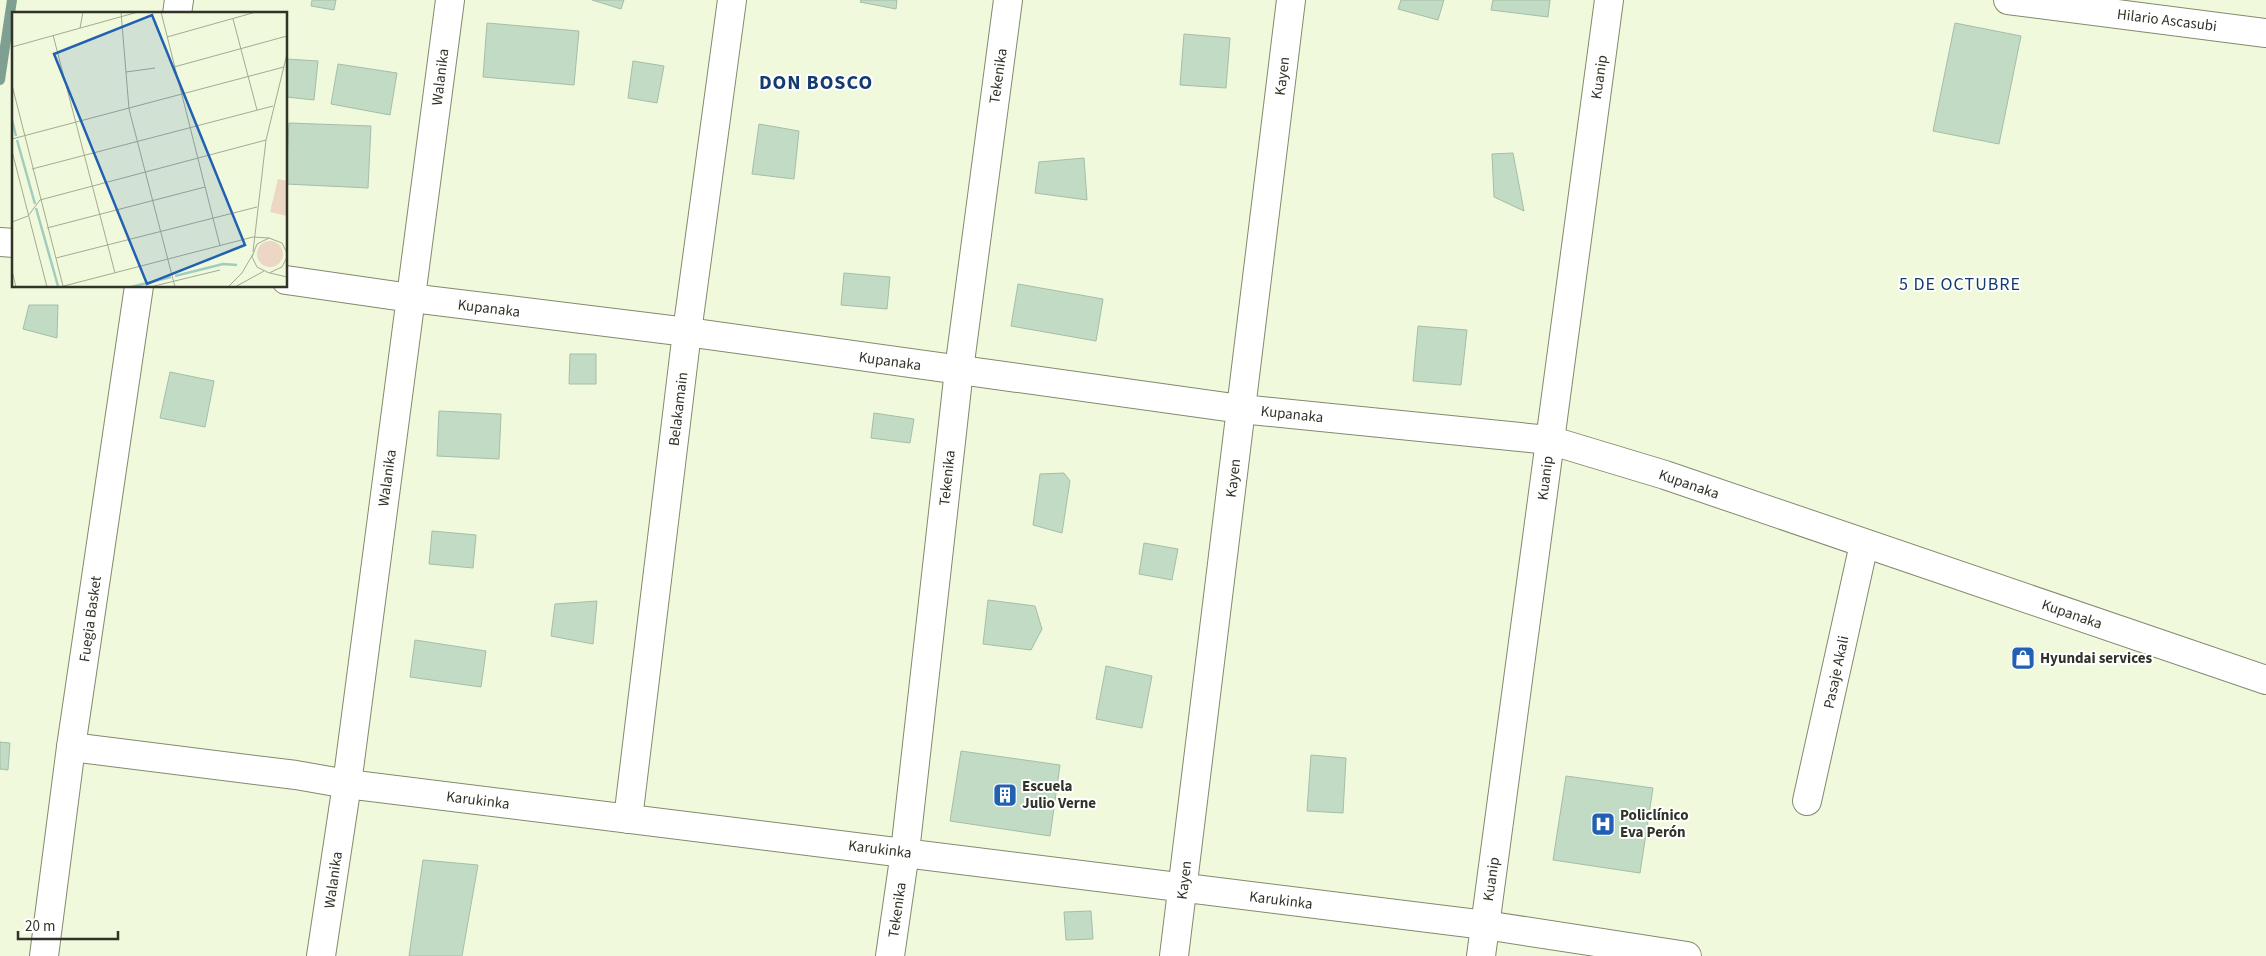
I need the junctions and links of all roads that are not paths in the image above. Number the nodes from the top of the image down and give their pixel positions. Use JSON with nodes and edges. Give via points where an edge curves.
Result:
{"nodes":[{"id":1,"x":450,"y":0,"type":"edge"},
{"id":2,"x":732,"y":0,"type":"edge"},
{"id":3,"x":1008,"y":0,"type":"edge"},
{"id":4,"x":1291,"y":0,"type":"edge"},
{"id":5,"x":1609,"y":0,"type":"edge"},
{"id":6,"x":2008,"y":0,"type":"edge"},
{"id":7,"x":2266,"y":33,"type":"edge"},
{"id":8,"x":288,"y":280,"type":"edge"},
{"id":9,"x":139,"y":288,"type":"edge"},
{"id":10,"x":411,"y":298,"type":"junction"},
{"id":11,"x":687,"y":332,"type":"junction"},
{"id":12,"x":959,"y":370,"type":"junction"},
{"id":13,"x":1241,"y":409,"type":"junction"},
{"id":14,"x":1550,"y":440,"type":"junction"},
{"id":15,"x":1864,"y":544,"type":"junction"},
{"id":16,"x":2266,"y":680,"type":"edge"},
{"id":17,"x":72,"y":747,"type":"junction"},
{"id":18,"x":347,"y":784,"type":"junction"},
{"id":19,"x":1808,"y":801,"type":"dead end"},
{"id":20,"x":628,"y":818,"type":"junction"},
{"id":21,"x":905,"y":852,"type":"junction"},
{"id":22,"x":1183,"y":887,"type":"junction"},
{"id":23,"x":1485,"y":925,"type":"junction"},
{"id":24,"x":44,"y":955,"type":"edge"},
{"id":25,"x":321,"y":956,"type":"edge"},
{"id":26,"x":890,"y":956,"type":"edge"},
{"id":27,"x":1174,"y":956,"type":"edge"},
{"id":28,"x":1481,"y":956,"type":"edge"},
{"id":29,"x":1687,"y":956,"type":"edge"}],
"edges":[{"from":1,"to":10,"type":"street","name":"Walanika"},
{"from":2,"to":11,"type":"street","name":"Belakamain"},
{"from":3,"to":12,"type":"street","name":"Tekenika"},
{"from":4,"to":13,"type":"street","name":"Kayen"},
{"from":5,"to":14,"type":"street","name":"Kuanip"},
{"from":6,"to":7,"type":"street","name":"Hilario Ascasubi"},
{"from":8,"to":10,"type":"street","name":"Kupanaka"},
{"from":9,"to":17,"type":"street","name":"Fuegia Basket"},
{"from":10,"to":11,"type":"street","name":"Kupanaka"},
{"from":10,"to":18,"type":"street","name":"Walanika"},
{"from":11,"to":12,"type":"street","name":"Kupanaka"},
{"from":11,"to":20,"type":"street","name":"Belakamain"},
{"from":12,"to":13,"type":"street","name":"Kupanaka"},
{"from":12,"to":21,"type":"street","name":"Tekenika"},
{"from":13,"to":14,"type":"street","name":"Kupanaka"},
{"from":13,"to":22,"type":"street","name":"Kayen"},
{"from":14,"to":15,"type":"street","name":"Kupanaka","via":[[1665,475]]},
{"from":14,"to":23,"type":"street","name":"Kuanip"},
{"from":15,"to":16,"type":"street","name":"Kupanaka"},
{"from":15,"to":19,"type":"street","name":"Pasaje Akali"},
{"from":17,"to":18,"type":"street","name":"Karukinka"},
{"from":17,"to":24,"type":"street","name":"Fuegia Basket"},
{"from":18,"to":20,"type":"street","name":"Karukinka"},
{"from":18,"to":25,"type":"street","name":"Walanika"},
{"from":20,"to":21,"type":"street","name":"Karukinka"},
{"from":21,"to":22,"type":"street","name":"Karukinka"},
{"from":21,"to":26,"type":"street","name":"Tekenika"},
{"from":22,"to":23,"type":"street","name":"Karukinka"},
{"from":22,"to":27,"type":"street","name":"Kayen"},
{"from":23,"to":28,"type":"street","name":"Kuanip"},
{"from":23,"to":29,"type":"street","name":"Karukinka"}]}
